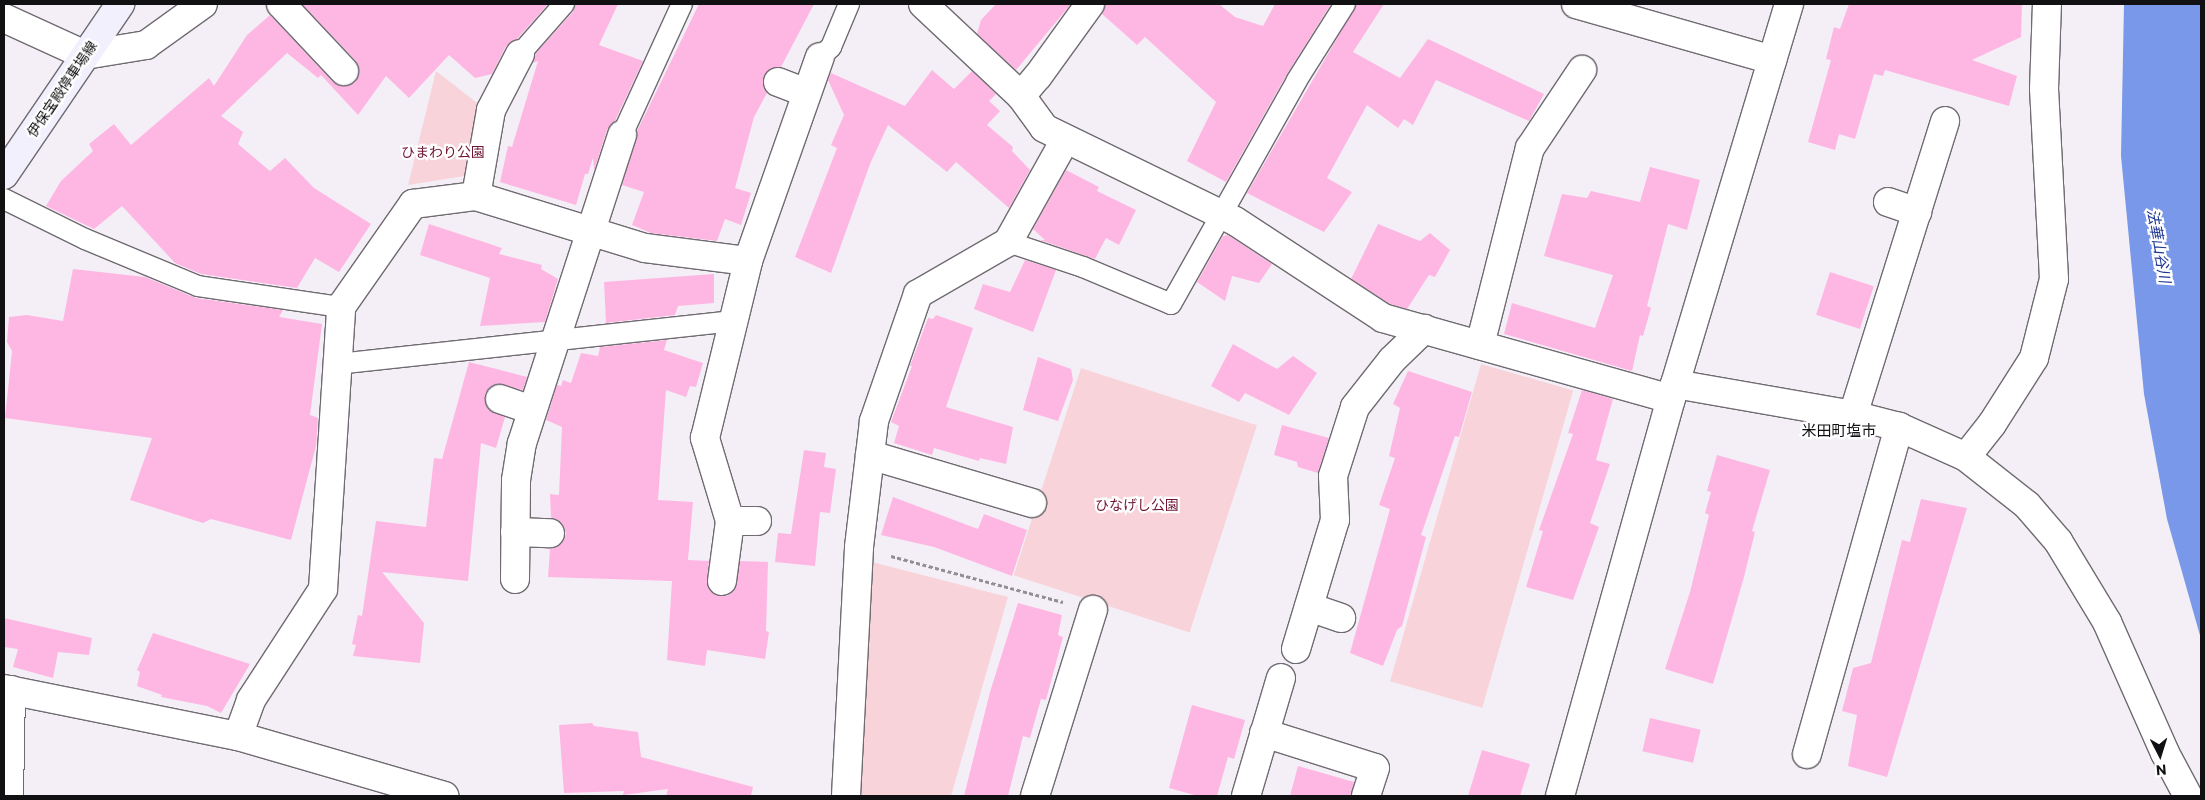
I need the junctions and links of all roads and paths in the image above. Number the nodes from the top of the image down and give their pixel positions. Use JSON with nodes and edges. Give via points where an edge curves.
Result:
{"nodes":[{"id":1,"x":120,"y":4,"type":"edge"},
{"id":2,"x":203,"y":4,"type":"edge"},
{"id":3,"x":281,"y":4,"type":"edge"},
{"id":4,"x":564,"y":4,"type":"edge"},
{"id":5,"x":682,"y":4,"type":"edge"},
{"id":6,"x":849,"y":4,"type":"edge"},
{"id":7,"x":923,"y":4,"type":"edge"},
{"id":8,"x":1090,"y":4,"type":"edge"},
{"id":9,"x":1345,"y":4,"type":"edge"},
{"id":10,"x":1576,"y":4,"type":"edge"},
{"id":11,"x":1788,"y":4,"type":"edge"},
{"id":12,"x":2047,"y":4,"type":"edge"},
{"id":13,"x":4,"y":18,"type":"edge"},
{"id":14,"x":85,"y":54,"type":"junction"},
{"id":15,"x":520,"y":54,"type":"joint"},
{"id":16,"x":820,"y":57,"type":"joint"},
{"id":17,"x":1772,"y":60,"type":"junction"},
{"id":18,"x":1582,"y":70,"type":"dead end"},
{"id":19,"x":344,"y":71,"type":"dead end"},
{"id":20,"x":778,"y":82,"type":"dead end"},
{"id":21,"x":806,"y":93,"type":"junction"},
{"id":22,"x":1021,"y":96,"type":"junction"},
{"id":23,"x":1945,"y":121,"type":"dead end"},
{"id":24,"x":622,"y":135,"type":"joint"},
{"id":25,"x":1065,"y":140,"type":"junction"},
{"id":26,"x":4,"y":175,"type":"edge"},
{"id":27,"x":476,"y":196,"type":"junction"},
{"id":28,"x":4,"y":199,"type":"edge"},
{"id":29,"x":1888,"y":202,"type":"dead end"},
{"id":30,"x":1916,"y":212,"type":"junction"},
{"id":31,"x":1223,"y":214,"type":"junction"},
{"id":32,"x":590,"y":232,"type":"junction"},
{"id":33,"x":1008,"y":242,"type":"junction"},
{"id":34,"x":748,"y":262,"type":"junction"},
{"id":35,"x":341,"y":307,"type":"junction"},
{"id":36,"x":733,"y":321,"type":"junction"},
{"id":37,"x":1424,"y":329,"type":"junction"},
{"id":38,"x":555,"y":340,"type":"junction"},
{"id":39,"x":1480,"y":345,"type":"junction"},
{"id":40,"x":337,"y":364,"type":"junction"},
{"id":41,"x":1673,"y":392,"type":"junction"},
{"id":42,"x":500,"y":399,"type":"dead end"},
{"id":43,"x":532,"y":410,"type":"junction"},
{"id":44,"x":1852,"y":415,"type":"junction"},
{"id":45,"x":1899,"y":427,"type":"junction"},
{"id":46,"x":870,"y":455,"type":"junction"},
{"id":47,"x":1966,"y":457,"type":"junction"},
{"id":48,"x":1032,"y":503,"type":"dead end"},
{"id":49,"x":730,"y":521,"type":"junction"},
{"id":50,"x":758,"y":522,"type":"dead end"},
{"id":51,"x":516,"y":532,"type":"junction"},
{"id":52,"x":550,"y":533,"type":"dead end"},
{"id":53,"x":859,"y":547,"type":"junction"},
{"id":54,"x":515,"y":579,"type":"dead end"},
{"id":55,"x":722,"y":581,"type":"dead end"},
{"id":56,"x":1309,"y":607,"type":"junction"},
{"id":57,"x":1093,"y":610,"type":"joint"},
{"id":58,"x":1341,"y":618,"type":"dead end"},
{"id":59,"x":1296,"y":649,"type":"dead end"},
{"id":60,"x":1280,"y":678,"type":"dead end"},
{"id":61,"x":8,"y":689,"type":"edge"},
{"id":62,"x":1264,"y":733,"type":"junction"},
{"id":63,"x":238,"y":736,"type":"junction"},
{"id":64,"x":1807,"y":754,"type":"dead end"},
{"id":65,"x":396,"y":789,"type":"edge"},
{"id":66,"x":9,"y":796,"type":"edge"},
{"id":67,"x":444,"y":796,"type":"edge"},
{"id":68,"x":846,"y":796,"type":"edge"},
{"id":69,"x":1035,"y":796,"type":"edge"},
{"id":70,"x":1246,"y":796,"type":"edge"},
{"id":71,"x":1366,"y":796,"type":"edge"},
{"id":72,"x":1560,"y":796,"type":"edge"},
{"id":73,"x":2188,"y":796,"type":"edge"}],
"edges":[{"from":1,"to":14,"type":"main road","name":"伊保宝殿停車場線"},
{"from":2,"to":14,"type":"street","via":[[146,45]]},
{"from":3,"to":19,"type":"street"},
{"from":4,"to":15,"type":"lane"},
{"from":5,"to":24,"type":"lane"},
{"from":6,"to":16,"type":"lane","via":[[831,47]]},
{"from":7,"to":22,"type":"street"},
{"from":8,"to":22,"type":"street"},
{"from":9,"to":31,"type":"lane","via":[[1297,80]]},
{"from":10,"to":17,"type":"street"},
{"from":11,"to":17,"type":"street"},
{"from":12,"to":47,"type":"street","via":[[2044,89],[2054,279],[2034,358],[1992,424]]},
{"from":13,"to":14,"type":"street"},
{"from":14,"to":26,"type":"main road","name":"伊保宝殿停車場線"},
{"from":15,"to":27,"type":"street","via":[[491,110]]},
{"from":16,"to":21,"type":"street"},
{"from":17,"to":41,"type":"street"},
{"from":18,"to":39,"type":"street","via":[[1530,148]]},
{"from":20,"to":21,"type":"street"},
{"from":21,"to":34,"type":"street"},
{"from":22,"to":25,"type":"street","via":[[1044,128]]},
{"from":23,"to":30,"type":"street"},
{"from":24,"to":32,"type":"street"},
{"from":25,"to":31,"type":"street","via":[[1091,148]]},
{"from":25,"to":33,"type":"street"},
{"from":27,"to":32,"type":"street"},
{"from":27,"to":35,"type":"street","via":[[413,204]]},
{"from":28,"to":35,"type":"lane","via":[[85,239],[198,286]]},
{"from":29,"to":30,"type":"street"},
{"from":30,"to":44,"type":"street"},
{"from":31,"to":33,"type":"lane","via":[[1188,269],[1171,304]]},
{"from":31,"to":37,"type":"street","via":[[1383,318]]},
{"from":32,"to":34,"type":"street","via":[[645,248]]},
{"from":32,"to":38,"type":"street"},
{"from":33,"to":46,"type":"street","via":[[918,294],[874,421]]},
{"from":34,"to":36,"type":"street"},
{"from":35,"to":40,"type":"street"},
{"from":36,"to":38,"type":"lane"},
{"from":36,"to":49,"type":"street","via":[[705,438]]},
{"from":37,"to":39,"type":"street"},
{"from":37,"to":56,"type":"street","via":[[1392,360],[1355,406],[1333,476],[1335,520]]},
{"from":38,"to":40,"type":"lane"},
{"from":38,"to":43,"type":"street"},
{"from":39,"to":41,"type":"street"},
{"from":40,"to":63,"type":"street","via":[[323,589],[251,700]]},
{"from":41,"to":44,"type":"street"},
{"from":41,"to":72,"type":"street"},
{"from":42,"to":43,"type":"street"},
{"from":43,"to":51,"type":"street","via":[[516,480]]},
{"from":44,"to":45,"type":"street"},
{"from":45,"to":47,"type":"street"},
{"from":45,"to":64,"type":"street"},
{"from":46,"to":48,"type":"street"},
{"from":46,"to":53,"type":"street"},
{"from":47,"to":73,"type":"street","via":[[2027,505],[2058,541],[2107,622]]},
{"from":49,"to":50,"type":"street"},
{"from":49,"to":55,"type":"street"},
{"from":51,"to":52,"type":"street"},
{"from":51,"to":54,"type":"street"},
{"from":53,"to":57,"type":"path"},
{"from":53,"to":68,"type":"street"},
{"from":56,"to":58,"type":"street"},
{"from":56,"to":59,"type":"street"},
{"from":57,"to":69,"type":"street"},
{"from":60,"to":62,"type":"street"},
{"from":61,"to":63,"type":"street"},
{"from":61,"to":66,"type":"street"},
{"from":62,"to":70,"type":"street"},
{"from":62,"to":71,"type":"street","via":[[1374,768]]},
{"from":63,"to":65,"type":"street"},
{"from":65,"to":67,"type":"street"}]}
